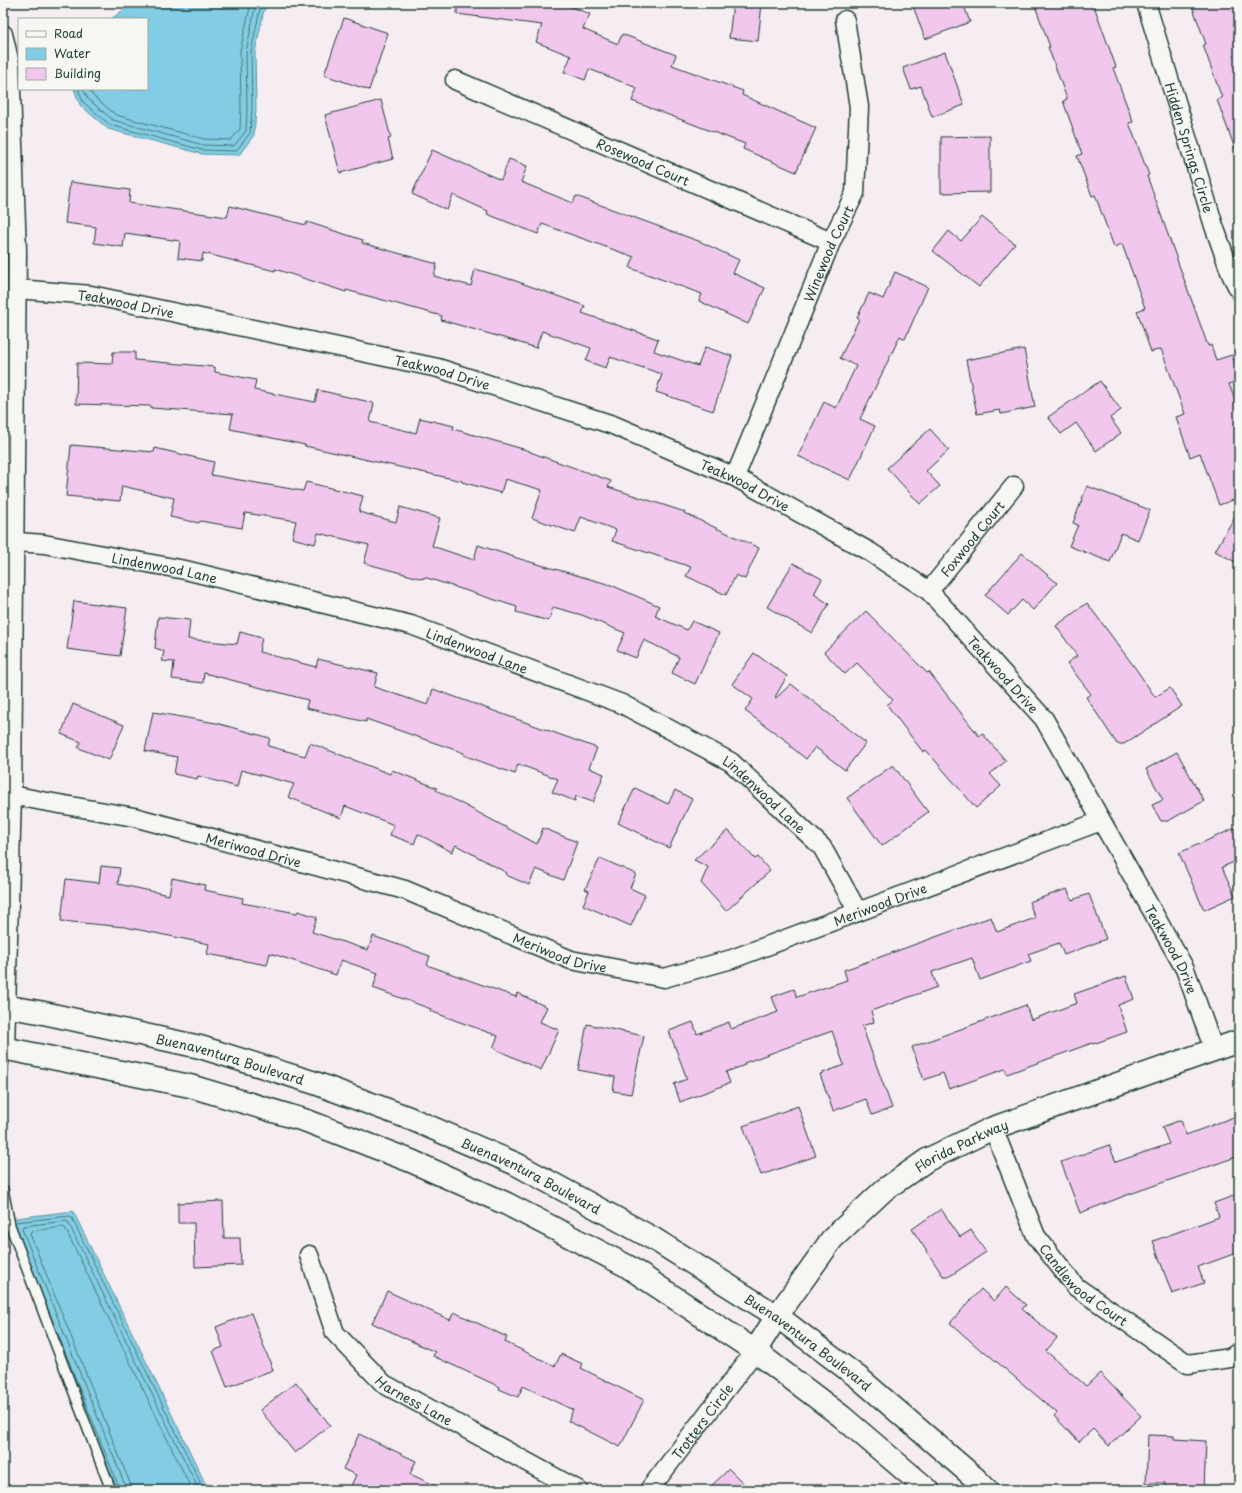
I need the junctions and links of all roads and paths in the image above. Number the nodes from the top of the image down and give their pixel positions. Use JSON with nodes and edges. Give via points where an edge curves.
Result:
{"nodes":[{"id":1,"x":1146,"y":3,"type":"edge"},
{"id":2,"x":845,"y":20,"type":"dead end"},
{"id":3,"x":3,"y":34,"type":"edge"},
{"id":4,"x":455,"y":80,"type":"dead end"},
{"id":5,"x":831,"y":242,"type":"junction"},
{"id":6,"x":10,"y":250,"type":"edge"},
{"id":7,"x":17,"y":288,"type":"junction"},
{"id":8,"x":1239,"y":290,"type":"edge"},
{"id":9,"x":735,"y":477,"type":"junction"},
{"id":10,"x":1014,"y":486,"type":"dead end"},
{"id":11,"x":9,"y":541,"type":"edge"},
{"id":12,"x":929,"y":591,"type":"junction"},
{"id":13,"x":12,"y":795,"type":"junction"},
{"id":14,"x":1101,"y":821,"type":"junction"},
{"id":15,"x":858,"y":912,"type":"junction"},
{"id":16,"x":5,"y":1006,"type":"edge"},
{"id":17,"x":1239,"y":1040,"type":"edge"},
{"id":18,"x":1214,"y":1050,"type":"junction"},
{"id":19,"x":4,"y":1055,"type":"edge"},
{"id":20,"x":993,"y":1128,"type":"junction"},
{"id":21,"x":3,"y":1189,"type":"edge"},
{"id":22,"x":7,"y":1226,"type":"edge"},
{"id":23,"x":309,"y":1255,"type":"dead end"},
{"id":24,"x":777,"y":1316,"type":"junction"},
{"id":25,"x":755,"y":1351,"type":"junction"},
{"id":26,"x":1239,"y":1352,"type":"edge"},
{"id":27,"x":111,"y":1490,"type":"edge"},
{"id":28,"x":578,"y":1490,"type":"edge"},
{"id":29,"x":648,"y":1490,"type":"edge"},
{"id":30,"x":928,"y":1490,"type":"edge"},
{"id":31,"x":987,"y":1490,"type":"edge"}],
"edges":[{"from":1,"to":8,"type":"street","name":"Hidden Springs Circle","via":[[1214,226]]},
{"from":2,"to":5,"type":"street","name":"Winewood Court","via":[[858,107],[855,193]]},
{"from":3,"to":6,"type":"street","via":[[10,64]]},
{"from":4,"to":5,"type":"street","name":"Rosewood Court"},
{"from":5,"to":9,"type":"street","name":"Winewood Court"},
{"from":6,"to":7,"type":"street"},
{"from":7,"to":9,"type":"street","name":"Teakwood Drive","via":[[91,295],[438,368],[613,425]]},
{"from":7,"to":11,"type":"street"},
{"from":9,"to":12,"type":"street","name":"Teakwood Drive","via":[[870,552]]},
{"from":10,"to":12,"type":"street","name":"Foxwood Court"},
{"from":11,"to":13,"type":"street"},
{"from":11,"to":15,"type":"street","name":"Lindenwood Lane","via":[[44,544],[185,570],[410,625],[622,704],[731,762],[822,847]]},
{"from":12,"to":14,"type":"street","name":"Teakwood Drive","via":[[1044,719]]},
{"from":13,"to":15,"type":"street","name":"Meriwood Drive","via":[[134,816],[405,890],[571,960],[664,978],[732,959]]},
{"from":13,"to":16,"type":"street"},
{"from":14,"to":15,"type":"street","name":"Meriwood Drive"},
{"from":14,"to":18,"type":"street","name":"Teakwood Drive","via":[[1185,969]]},
{"from":16,"to":19,"type":"street"},
{"from":16,"to":24,"type":"main road","name":"Buenaventura Boulevard","via":[[200,1047],[315,1083],[409,1118],[516,1164],[654,1239]]},
{"from":17,"to":18,"type":"main road","name":"Florida Parkway"},
{"from":18,"to":20,"type":"main road","name":"Florida Parkway"},
{"from":19,"to":25,"type":"main road","via":[[190,1086],[307,1121],[411,1161],[507,1204],[627,1266]]},
{"from":20,"to":24,"type":"main road","name":"Florida Parkway","via":[[927,1160],[884,1190],[832,1239]]},
{"from":20,"to":26,"type":"street","name":"Candlewood Court","via":[[1036,1236],[1076,1286],[1188,1364],[1230,1358]]},
{"from":21,"to":22,"type":"lane"},
{"from":22,"to":27,"type":"lane"},
{"from":23,"to":28,"type":"street","name":"Harness Lane","via":[[335,1333],[384,1384]]},
{"from":24,"to":25,"type":"main road","name":"Florida Parkway"},
{"from":24,"to":31,"type":"main road","name":"Buenaventura Boulevard","via":[[859,1378]]},
{"from":25,"to":29,"type":"street","name":"Trotters Circle"},
{"from":25,"to":30,"type":"main road","via":[[841,1416]]}]}
